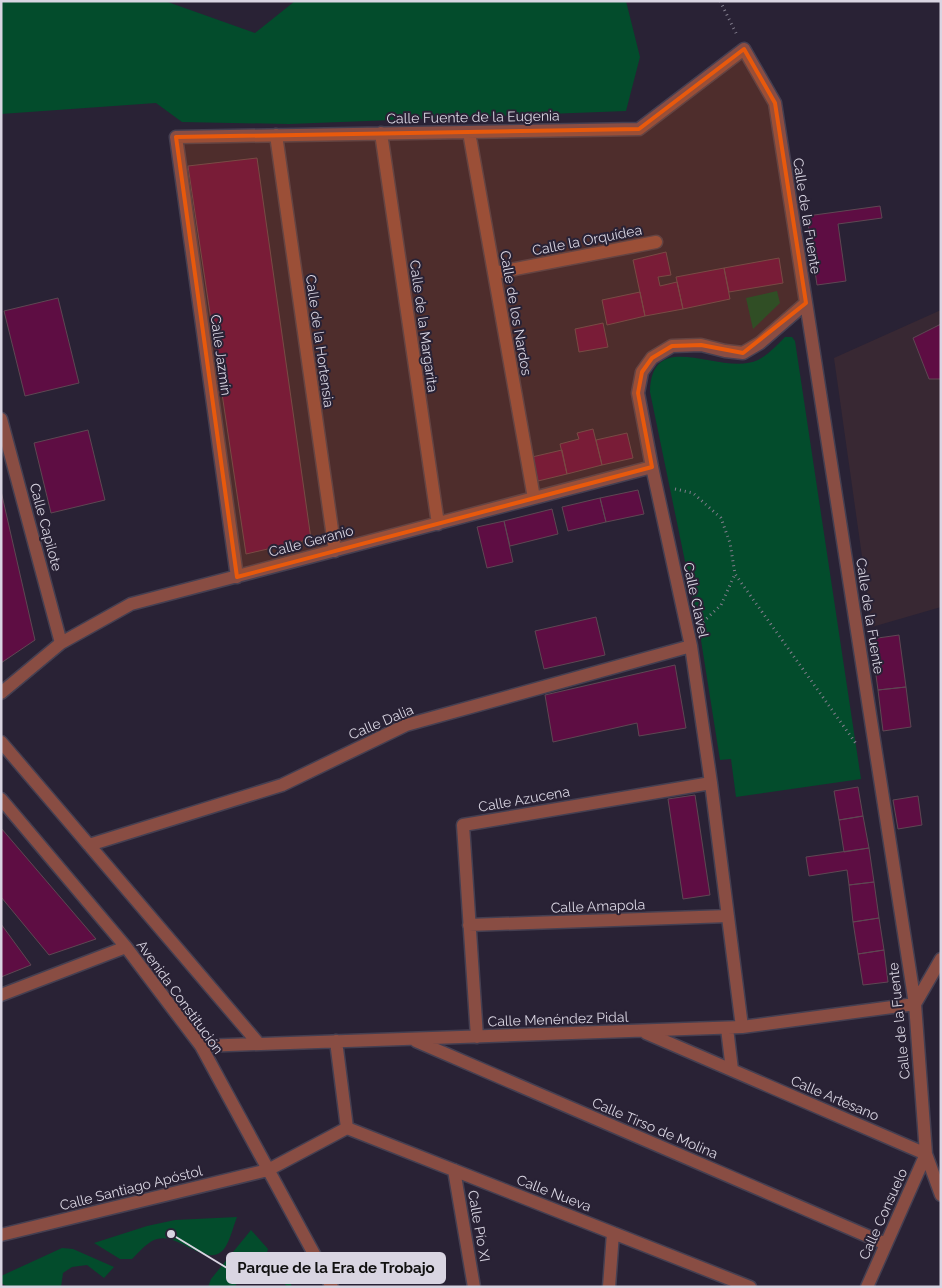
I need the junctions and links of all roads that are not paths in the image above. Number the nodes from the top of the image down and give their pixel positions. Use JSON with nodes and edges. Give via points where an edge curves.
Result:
{"nodes":[{"id":1,"x":744,"y":49,"type":"joint"},
{"id":2,"x":469,"y":132,"type":"junction"},
{"id":3,"x":381,"y":134,"type":"junction"},
{"id":4,"x":276,"y":135,"type":"junction"},
{"id":5,"x":176,"y":137,"type":"joint"},
{"id":6,"x":656,"y":242,"type":"dead end"},
{"id":7,"x":494,"y":273,"type":"junction"},
{"id":8,"x":806,"y":303,"type":"junction"},
{"id":9,"x":1,"y":419,"type":"edge"},
{"id":10,"x":652,"y":468,"type":"junction"},
{"id":11,"x":534,"y":498,"type":"junction"},
{"id":12,"x":438,"y":524,"type":"junction"},
{"id":13,"x":335,"y":551,"type":"junction"},
{"id":14,"x":237,"y":577,"type":"junction"},
{"id":15,"x":690,"y":640,"type":"junction"},
{"id":16,"x":61,"y":643,"type":"junction"},
{"id":17,"x":1,"y":693,"type":"edge"},
{"id":18,"x":1,"y":742,"type":"edge"},
{"id":19,"x":711,"y":783,"type":"junction"},
{"id":20,"x":1,"y":799,"type":"edge"},
{"id":21,"x":89,"y":845,"type":"junction"},
{"id":22,"x":728,"y":916,"type":"junction"},
{"id":23,"x":469,"y":925,"type":"junction"},
{"id":24,"x":126,"y":946,"type":"junction"},
{"id":25,"x":941,"y":959,"type":"edge"},
{"id":26,"x":1,"y":995,"type":"edge"},
{"id":27,"x":915,"y":1004,"type":"junction"},
{"id":28,"x":742,"y":1027,"type":"junction"},
{"id":29,"x":727,"y":1028,"type":"junction"},
{"id":30,"x":641,"y":1031,"type":"junction"},
{"id":31,"x":477,"y":1037,"type":"junction"},
{"id":32,"x":412,"y":1039,"type":"junction"},
{"id":33,"x":336,"y":1042,"type":"junction"},
{"id":34,"x":259,"y":1044,"type":"junction"},
{"id":35,"x":201,"y":1046,"type":"junction"},
{"id":36,"x":732,"y":1070,"type":"junction"},
{"id":37,"x":347,"y":1128,"type":"junction"},
{"id":38,"x":926,"y":1154,"type":"junction"},
{"id":39,"x":268,"y":1170,"type":"junction"},
{"id":40,"x":454,"y":1170,"type":"junction"},
{"id":41,"x":941,"y":1195,"type":"edge"},
{"id":42,"x":613,"y":1233,"type":"junction"},
{"id":43,"x":1,"y":1235,"type":"edge"},
{"id":44,"x":886,"y":1244,"type":"junction"},
{"id":45,"x":737,"y":1284,"type":"edge"},
{"id":46,"x":332,"y":1287,"type":"edge"},
{"id":47,"x":474,"y":1287,"type":"edge"},
{"id":48,"x":609,"y":1287,"type":"edge"},
{"id":49,"x":750,"y":1287,"type":"edge"},
{"id":50,"x":867,"y":1287,"type":"edge"}],
"edges":[{"from":1,"to":2,"type":"street","name":"Calle Fuente de la Eugenia","via":[[639,128]]},
{"from":1,"to":8,"type":"street","name":"Calle de la Fuente","via":[[775,103]]},
{"from":2,"to":3,"type":"street","name":"Calle Fuente de la Eugenia"},
{"from":2,"to":7,"type":"street","name":"Calle de los Nardos"},
{"from":3,"to":4,"type":"street","name":"Calle Fuente de la Eugenia"},
{"from":3,"to":12,"type":"street","name":"Calle de la Margarita"},
{"from":4,"to":5,"type":"street","name":"Calle Fuente de la Eugenia"},
{"from":4,"to":13,"type":"street","name":"Calle de la Hortensia"},
{"from":5,"to":14,"type":"street","name":"Calle Jazmín"},
{"from":6,"to":7,"type":"street","name":"Calle la Orquídea"},
{"from":7,"to":11,"type":"street","name":"Calle de los Nardos"},
{"from":8,"to":10,"type":"street","name":"Calle Clavel","via":[[760,343],[743,353],[701,345],[672,346],[652,358],[642,372],[638,393]]},
{"from":8,"to":27,"type":"street","name":"Calle de la Fuente"},
{"from":9,"to":16,"type":"street","name":"Calle Capilote"},
{"from":10,"to":11,"type":"street","name":"Calle Geranio"},
{"from":10,"to":15,"type":"street","name":"Calle Clavel"},
{"from":11,"to":12,"type":"street","name":"Calle Geranio"},
{"from":12,"to":13,"type":"street","name":"Calle Geranio"},
{"from":13,"to":14,"type":"street","name":"Calle Geranio"},
{"from":14,"to":16,"type":"street","name":"Calle Geranio","via":[[131,604]]},
{"from":15,"to":19,"type":"street","name":"Calle Clavel"},
{"from":15,"to":21,"type":"street","name":"Calle Dalia","via":[[406,725],[282,785]]},
{"from":16,"to":17,"type":"street","name":"Calle Geranio"},
{"from":18,"to":21,"type":"street","name":"Avenida Constitución"},
{"from":19,"to":22,"type":"street","name":"Calle Clavel"},
{"from":19,"to":23,"type":"street","name":"Calle Azucena","via":[[463,825]]},
{"from":20,"to":24,"type":"street","name":"Avenida Constitución"},
{"from":21,"to":34,"type":"street","name":"Avenida Constitución"},
{"from":22,"to":23,"type":"street","name":"Calle Amapola"},
{"from":22,"to":28,"type":"street","name":"Calle Clavel"},
{"from":23,"to":31,"type":"street","name":"Calle Azucena"},
{"from":24,"to":26,"type":"street"},
{"from":24,"to":35,"type":"street","name":"Avenida Constitución"},
{"from":25,"to":27,"type":"street"},
{"from":27,"to":28,"type":"street","name":"Calle Menéndez Pidal"},
{"from":27,"to":38,"type":"street","name":"Calle de la Fuente"},
{"from":28,"to":29,"type":"street","name":"Calle Menéndez Pidal"},
{"from":29,"to":30,"type":"street","name":"Calle Menéndez Pidal"},
{"from":29,"to":36,"type":"street"},
{"from":30,"to":31,"type":"street","name":"Calle Menéndez Pidal"},
{"from":30,"to":36,"type":"street","name":"Calle Artesano"},
{"from":31,"to":32,"type":"street","name":"Calle Menéndez Pidal"},
{"from":32,"to":33,"type":"street","name":"Calle Menéndez Pidal"},
{"from":32,"to":44,"type":"street","name":"Calle Tirso de Molina"},
{"from":33,"to":34,"type":"street","name":"Calle Menéndez Pidal"},
{"from":33,"to":37,"type":"street"},
{"from":34,"to":35,"type":"street","name":"Calle Menéndez Pidal"},
{"from":35,"to":39,"type":"street","name":"Avenida Constitución"},
{"from":36,"to":38,"type":"street","name":"Calle Artesano"},
{"from":37,"to":39,"type":"street"},
{"from":37,"to":40,"type":"street","name":"Calle Nueva"},
{"from":38,"to":41,"type":"street","name":"Calle de la Fuente"},
{"from":38,"to":44,"type":"street","name":"Calle Consuelo"},
{"from":39,"to":43,"type":"street","name":"Calle Santiago Apóstol"},
{"from":39,"to":46,"type":"street","name":"Avenida Constitución"},
{"from":40,"to":42,"type":"street","name":"Calle Nueva"},
{"from":40,"to":47,"type":"street","name":"Calle Pío XI"},
{"from":42,"to":45,"type":"street","name":"Calle Nueva"},
{"from":42,"to":48,"type":"street"},
{"from":44,"to":50,"type":"street","name":"Calle Consuelo"},
{"from":45,"to":49,"type":"street","name":"Calle Nueva"}]}
